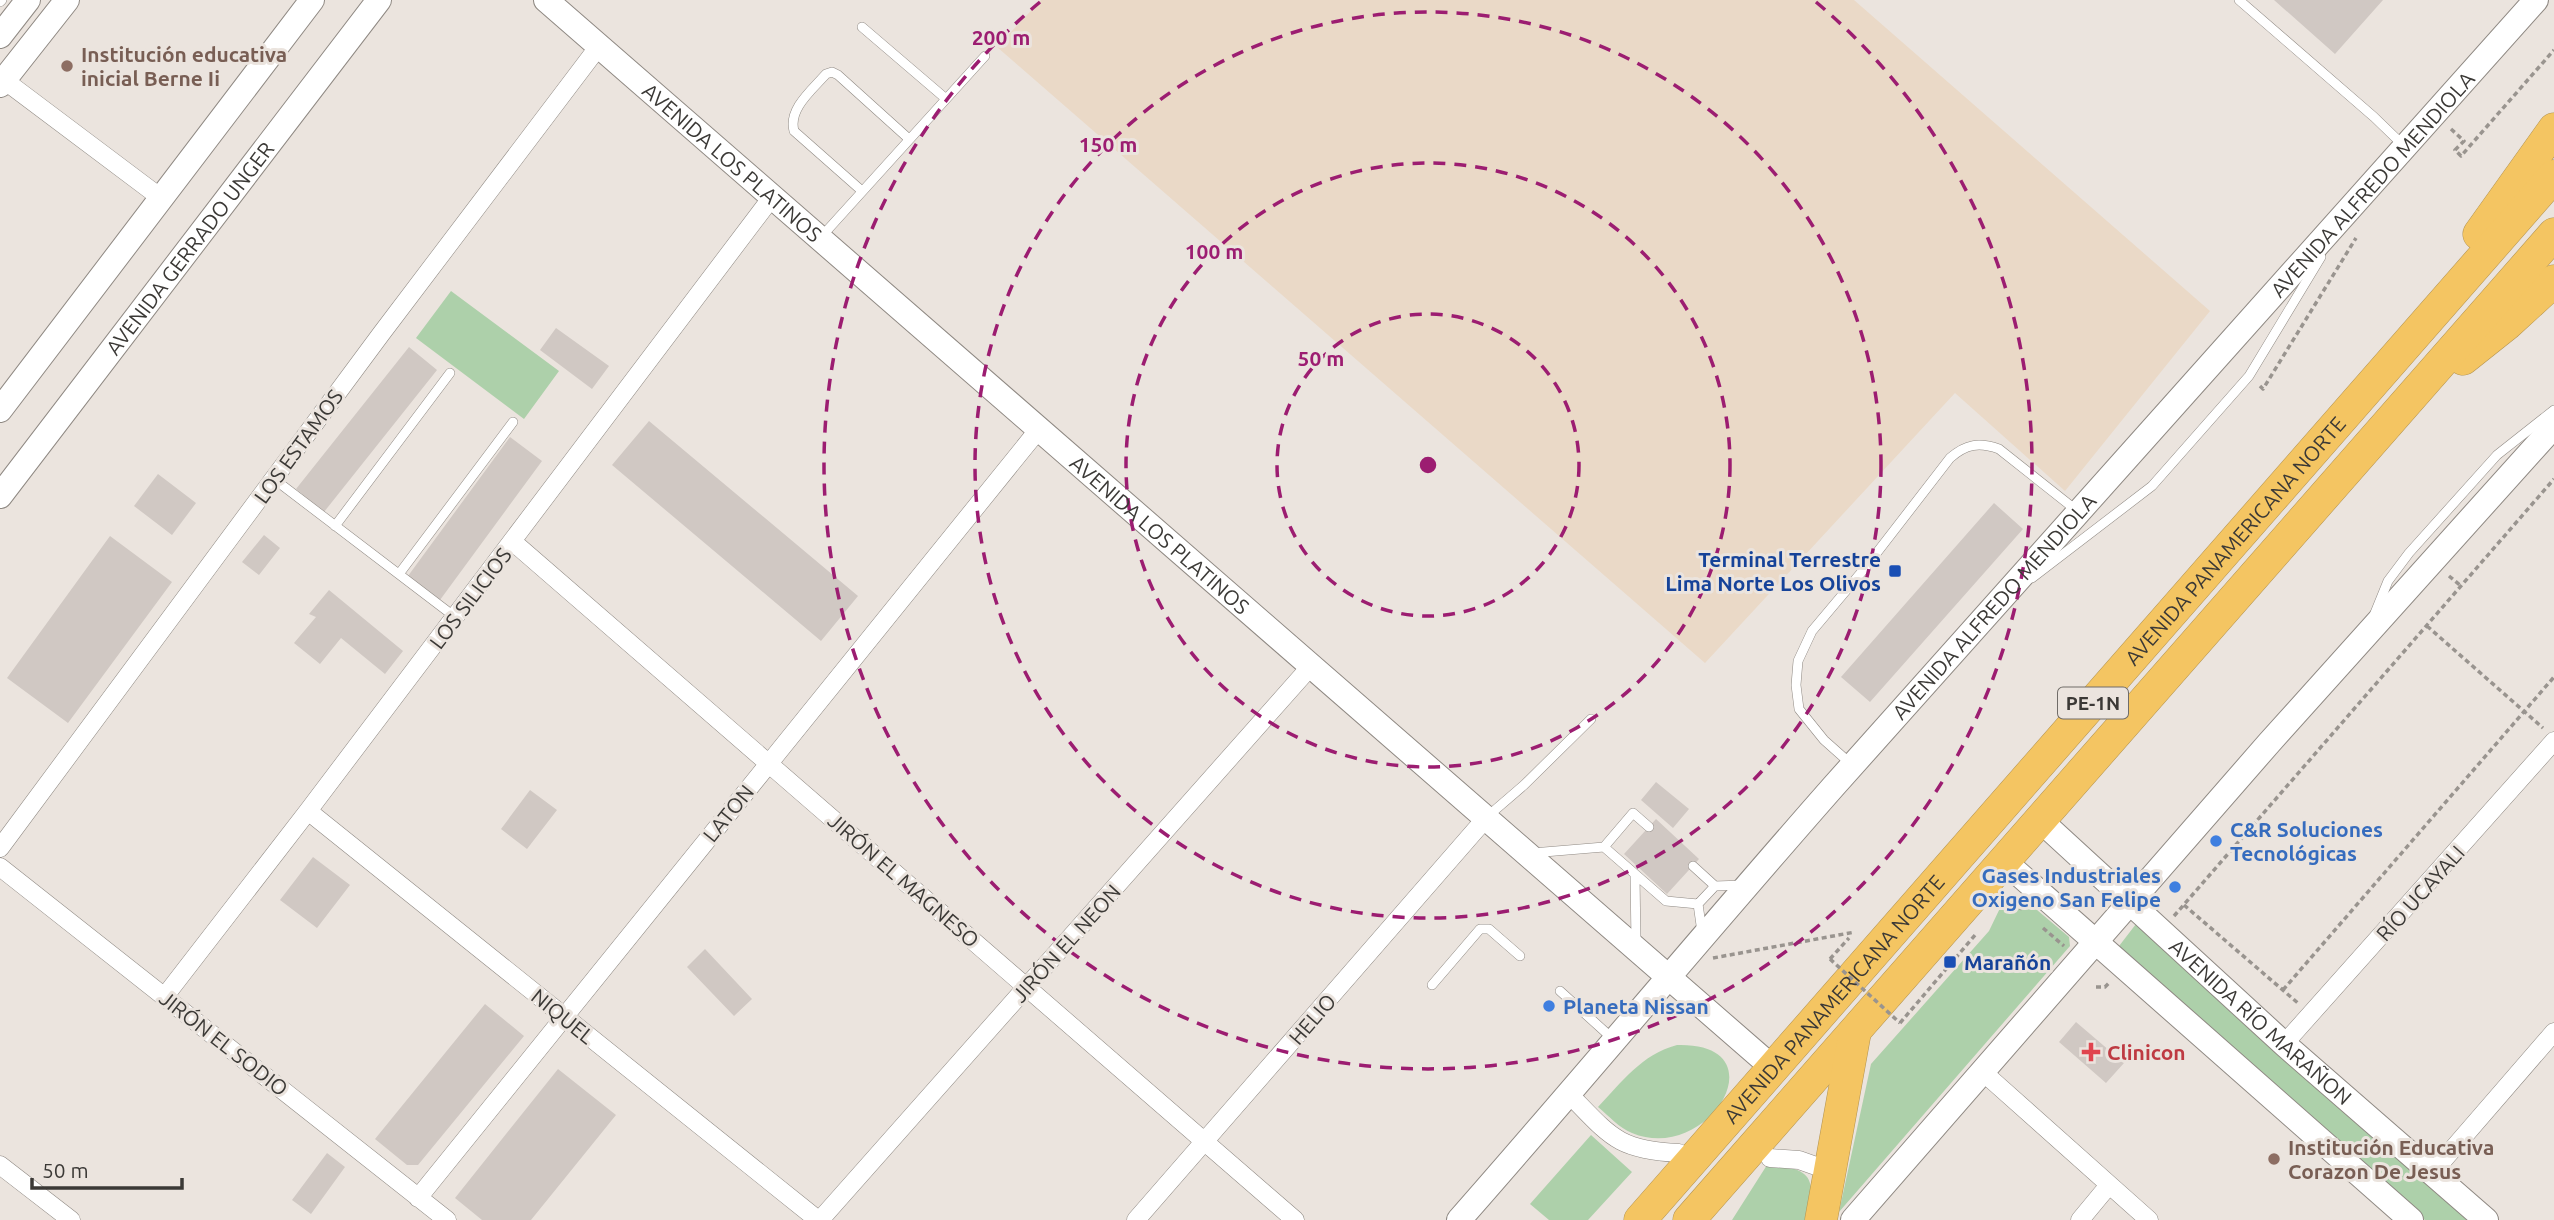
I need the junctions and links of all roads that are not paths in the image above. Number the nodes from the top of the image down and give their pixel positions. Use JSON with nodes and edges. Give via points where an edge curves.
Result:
{"nodes":[{"id":1,"x":28,"y":0,"type":"edge"},
{"id":2,"x":66,"y":0,"type":"edge"},
{"id":3,"x":312,"y":0,"type":"edge"},
{"id":4,"x":379,"y":0,"type":"edge"},
{"id":5,"x":546,"y":0,"type":"edge"},
{"id":6,"x":2239,"y":0,"type":"edge"},
{"id":7,"x":2536,"y":0,"type":"edge"},
{"id":8,"x":862,"y":27,"type":"dead end"},
{"id":9,"x":0,"y":36,"type":"edge"},
{"id":10,"x":598,"y":46,"type":"junction"},
{"id":11,"x":985,"y":56,"type":"dead end"},
{"id":12,"x":2,"y":83,"type":"edge"},
{"id":13,"x":945,"y":98,"type":"junction"},
{"id":14,"x":2554,"y":129,"type":"edge"},
{"id":15,"x":909,"y":139,"type":"junction"},
{"id":16,"x":2405,"y":148,"type":"junction"},
{"id":17,"x":2554,"y":176,"type":"edge"},
{"id":18,"x":863,"y":191,"type":"junction"},
{"id":19,"x":772,"y":197,"type":"junction"},
{"id":20,"x":160,"y":198,"type":"junction"},
{"id":21,"x":2356,"y":220,"type":"junction"},
{"id":22,"x":2554,"y":234,"type":"edge"},
{"id":23,"x":820,"y":239,"type":"junction"},
{"id":24,"x":2554,"y":281,"type":"edge"},
{"id":25,"x":450,"y":373,"type":"dead end"},
{"id":26,"x":2367,"y":389,"type":"junction"},
{"id":27,"x":2409,"y":400,"type":"junction"},
{"id":28,"x":0,"y":410,"type":"edge"},
{"id":29,"x":2554,"y":410,"type":"edge"},
{"id":30,"x":513,"y":422,"type":"dead end"},
{"id":31,"x":2554,"y":426,"type":"edge"},
{"id":32,"x":1039,"y":429,"type":"junction"},
{"id":33,"x":274,"y":479,"type":"junction"},
{"id":34,"x":0,"y":496,"type":"edge"},
{"id":35,"x":2078,"y":512,"type":"junction"},
{"id":36,"x":335,"y":526,"type":"junction"},
{"id":37,"x":512,"y":541,"type":"junction"},
{"id":38,"x":399,"y":574,"type":"junction"},
{"id":39,"x":1991,"y":610,"type":"junction"},
{"id":40,"x":455,"y":617,"type":"junction"},
{"id":41,"x":2365,"y":637,"type":"junction"},
{"id":42,"x":1311,"y":666,"type":"junction"},
{"id":43,"x":1591,"y":719,"type":"dead end"},
{"id":44,"x":2551,"y":736,"type":"edge"},
{"id":45,"x":768,"y":763,"type":"junction"},
{"id":46,"x":1853,"y":765,"type":"junction"},
{"id":47,"x":308,"y":811,"type":"junction"},
{"id":48,"x":1486,"y":818,"type":"junction"},
{"id":49,"x":2040,"y":820,"type":"junction"},
{"id":50,"x":1649,"y":827,"type":"dead end"},
{"id":51,"x":1604,"y":847,"type":"junction"},
{"id":52,"x":0,"y":848,"type":"edge"},
{"id":53,"x":1527,"y":853,"type":"junction"},
{"id":54,"x":2004,"y":861,"type":"junction"},
{"id":55,"x":1693,"y":866,"type":"dead end"},
{"id":56,"x":0,"y":867,"type":"edge"},
{"id":57,"x":1635,"y":875,"type":"junction"},
{"id":58,"x":1748,"y":884,"type":"junction"},
{"id":59,"x":1715,"y":886,"type":"junction"},
{"id":60,"x":2129,"y":903,"type":"junction"},
{"id":61,"x":1698,"y":904,"type":"junction"},
{"id":62,"x":2095,"y":942,"type":"junction"},
{"id":63,"x":1636,"y":948,"type":"junction"},
{"id":64,"x":1707,"y":948,"type":"junction"},
{"id":65,"x":1520,"y":956,"type":"dead end"},
{"id":66,"x":1668,"y":976,"type":"junction"},
{"id":67,"x":1432,"y":985,"type":"dead end"},
{"id":68,"x":1026,"y":987,"type":"junction"},
{"id":69,"x":1560,"y":991,"type":"dead end"},
{"id":70,"x":165,"y":996,"type":"junction"},
{"id":71,"x":564,"y":1017,"type":"junction"},
{"id":72,"x":1855,"y":1030,"type":"junction"},
{"id":73,"x":1614,"y":1040,"type":"junction"},
{"id":74,"x":2551,"y":1042,"type":"edge"},
{"id":75,"x":2284,"y":1044,"type":"junction"},
{"id":76,"x":1773,"y":1068,"type":"junction"},
{"id":77,"x":1984,"y":1073,"type":"junction"},
{"id":78,"x":1570,"y":1095,"type":"junction"},
{"id":79,"x":1205,"y":1142,"type":"junction"},
{"id":80,"x":1679,"y":1153,"type":"dead end"},
{"id":81,"x":1769,"y":1158,"type":"dead end"},
{"id":82,"x":0,"y":1165,"type":"edge"},
{"id":83,"x":1830,"y":1171,"type":"junction"},
{"id":84,"x":2432,"y":1172,"type":"junction"},
{"id":85,"x":2109,"y":1185,"type":"junction"},
{"id":86,"x":418,"y":1198,"type":"junction"},
{"id":87,"x":1709,"y":1202,"type":"edge"},
{"id":88,"x":71,"y":1220,"type":"edge"},
{"id":89,"x":447,"y":1220,"type":"edge"},
{"id":90,"x":819,"y":1220,"type":"edge"},
{"id":91,"x":1136,"y":1220,"type":"edge"},
{"id":92,"x":1294,"y":1220,"type":"edge"},
{"id":93,"x":1459,"y":1220,"type":"edge"},
{"id":94,"x":1640,"y":1220,"type":"edge"},
{"id":95,"x":1821,"y":1220,"type":"edge"},
{"id":96,"x":1853,"y":1220,"type":"edge"},
{"id":97,"x":2080,"y":1220,"type":"edge"},
{"id":98,"x":2149,"y":1220,"type":"edge"},
{"id":99,"x":2411,"y":1220,"type":"edge"},
{"id":100,"x":2486,"y":1220,"type":"edge"}],
"edges":[{"from":1,"to":9,"type":"main road"},
{"from":2,"to":12,"type":"main road"},
{"from":3,"to":20,"type":"main road"},
{"from":4,"to":34,"type":"main road","name":"AVENIDA GERRADO UNGER"},
{"from":5,"to":10,"type":"main road","name":"AVENIDA LOS PLATINOS"},
{"from":6,"to":16,"type":"lane"},
{"from":7,"to":16,"type":"main road","name":"AVENIDA ALFREDO MENDIOLA"},
{"from":8,"to":13,"type":"lane"},
{"from":10,"to":19,"type":"main road","name":"AVENIDA LOS PLATINOS"},
{"from":10,"to":33,"type":"street","name":"LOS ESTAMOS"},
{"from":11,"to":13,"type":"lane"},
{"from":12,"to":20,"type":"street"},
{"from":13,"to":15,"type":"lane"},
{"from":14,"to":26,"type":"highway"},
{"from":15,"to":18,"type":"lane"},
{"from":15,"to":18,"type":"lane","via":[[838,75],[826,74],[795,111],[794,131]]},
{"from":16,"to":21,"type":"main road","name":"AVENIDA ALFREDO MENDIOLA"},
{"from":17,"to":26,"type":"highway","name":"AVENIDA PANAMERICANA NORTE","number":"PE-1N"},
{"from":18,"to":23,"type":"lane"},
{"from":19,"to":23,"type":"main road","name":"AVENIDA LOS PLATINOS"},
{"from":19,"to":37,"type":"street","name":"LOS SILICIOS"},
{"from":20,"to":28,"type":"main road"},
{"from":21,"to":35,"type":"main road","name":"AVENIDA ALFREDO MENDIOLA"},
{"from":21,"to":39,"type":"lane","via":[[2249,376],[2152,486]]},
{"from":22,"to":27,"type":"highway","name":"AVENIDA PANAMERICANA NORTE","number":"PE-1N"},
{"from":23,"to":32,"type":"main road","name":"AVENIDA LOS PLATINOS"},
{"from":24,"to":27,"type":"highway"},
{"from":25,"to":36,"type":"lane"},
{"from":26,"to":76,"type":"highway","name":"AVENIDA PANAMERICANA NORTE","number":"PE-1N"},
{"from":27,"to":49,"type":"highway","name":"AVENIDA PANAMERICANA NORTE","number":"PE-1N"},
{"from":29,"to":41,"type":"lane","via":[[2497,455],[2409,553],[2388,581]]},
{"from":30,"to":38,"type":"lane"},
{"from":31,"to":41,"type":"main road"},
{"from":32,"to":42,"type":"main road","name":"AVENIDA LOS PLATINOS"},
{"from":32,"to":45,"type":"street","name":"LATON"},
{"from":33,"to":36,"type":"lane"},
{"from":33,"to":52,"type":"street","name":"LOS ESTAMOS"},
{"from":35,"to":39,"type":"main road","name":"AVENIDA ALFREDO MENDIOLA"},
{"from":35,"to":46,"type":"lane","via":[[1999,449],[1973,445],[1950,458],[1812,631],[1798,661],[1799,709],[1824,740]]},
{"from":36,"to":38,"type":"lane"},
{"from":37,"to":40,"type":"street","name":"LOS SILICIOS"},
{"from":37,"to":45,"type":"street","name":"JIRÓN EL MAGNESO"},
{"from":38,"to":40,"type":"lane"},
{"from":39,"to":46,"type":"main road","name":"AVENIDA ALFREDO MENDIOLA"},
{"from":40,"to":47,"type":"street","name":"LOS SILICIOS"},
{"from":41,"to":60,"type":"main road"},
{"from":42,"to":48,"type":"main road","name":"AVENIDA LOS PLATINOS"},
{"from":42,"to":68,"type":"street","name":"JIRÓN EL NEON"},
{"from":43,"to":48,"type":"lane"},
{"from":44,"to":75,"type":"street","name":"RÍO UCAYALI"},
{"from":45,"to":68,"type":"street","name":"JIRÓN EL MAGNESO"},
{"from":45,"to":71,"type":"street","name":"LATON"},
{"from":46,"to":58,"type":"main road","name":"AVENIDA ALFREDO MENDIOLA"},
{"from":47,"to":70,"type":"street","name":"LOS SILICIOS"},
{"from":47,"to":71,"type":"street","name":"NIQUEL"},
{"from":48,"to":53,"type":"main road","name":"AVENIDA LOS PLATINOS"},
{"from":48,"to":79,"type":"street","name":"HELIO"},
{"from":49,"to":54,"type":"highway","name":"AVENIDA PANAMERICANA NORTE","number":"PE-1N"},
{"from":49,"to":60,"type":"main road","name":"AVENIDA RÍO MARAÑON"},
{"from":50,"to":51,"type":"lane","via":[[1633,813]]},
{"from":51,"to":53,"type":"lane"},
{"from":51,"to":57,"type":"lane"},
{"from":53,"to":63,"type":"main road","name":"AVENIDA LOS PLATINOS"},
{"from":54,"to":62,"type":"main road"},
{"from":54,"to":72,"type":"highway","name":"AVENIDA PANAMERICANA NORTE","number":"PE-1N"},
{"from":55,"to":59,"type":"lane"},
{"from":56,"to":70,"type":"street","name":"JIRÓN EL SODIO"},
{"from":57,"to":61,"type":"lane","via":[[1665,901]]},
{"from":57,"to":63,"type":"lane"},
{"from":58,"to":59,"type":"lane"},
{"from":58,"to":64,"type":"main road","name":"AVENIDA ALFREDO MENDIOLA"},
{"from":59,"to":61,"type":"lane"},
{"from":60,"to":62,"type":"main road"},
{"from":60,"to":75,"type":"main road","name":"AVENIDA RÍO MARAÑON"},
{"from":61,"to":64,"type":"lane"},
{"from":62,"to":77,"type":"main road"},
{"from":62,"to":99,"type":"main road"},
{"from":63,"to":66,"type":"main road","name":"AVENIDA LOS PLATINOS"},
{"from":64,"to":66,"type":"main road","name":"AVENIDA ALFREDO MENDIOLA"},
{"from":65,"to":67,"type":"lane","via":[[1489,929],[1480,929]]},
{"from":66,"to":73,"type":"main road","name":"AVENIDA ALFREDO MENDIOLA"},
{"from":66,"to":76,"type":"main road","name":"AVENIDA LOS PLATINOS"},
{"from":68,"to":79,"type":"street","name":"JIRÓN EL MAGNESO"},
{"from":68,"to":90,"type":"street","name":"JIRÓN EL NEON"},
{"from":69,"to":73,"type":"lane"},
{"from":70,"to":86,"type":"street","name":"JIRÓN EL SODIO"},
{"from":71,"to":86,"type":"street","name":"LATON"},
{"from":71,"to":90,"type":"street","name":"NIQUEL"},
{"from":72,"to":83,"type":"highway"},
{"from":72,"to":87,"type":"highway","name":"AVENIDA PANAMERICANA NORTE","number":"PE-1N"},
{"from":73,"to":78,"type":"main road","name":"AVENIDA ALFREDO MENDIOLA"},
{"from":74,"to":84,"type":"street"},
{"from":75,"to":84,"type":"main road","name":"AVENIDA RÍO MARAÑON"},
{"from":76,"to":94,"type":"highway","name":"AVENIDA PANAMERICANA NORTE","number":"PE-1N"},
{"from":77,"to":85,"type":"street"},
{"from":77,"to":96,"type":"main road"},
{"from":78,"to":80,"type":"street","via":[[1623,1143]]},
{"from":78,"to":93,"type":"main road","name":"AVENIDA ALFREDO MENDIOLA"},
{"from":79,"to":91,"type":"street","name":"HELIO"},
{"from":79,"to":92,"type":"street","name":"JIRÓN EL MAGNESO"},
{"from":81,"to":83,"type":"street","via":[[1799,1160]]},
{"from":82,"to":88,"type":"street"},
{"from":83,"to":95,"type":"highway"},
{"from":84,"to":100,"type":"main road","name":"AVENIDA RÍO MARAÑON"},
{"from":85,"to":97,"type":"street"},
{"from":85,"to":98,"type":"street"},
{"from":86,"to":89,"type":"street","name":"JIRÓN EL SODIO"}]}
